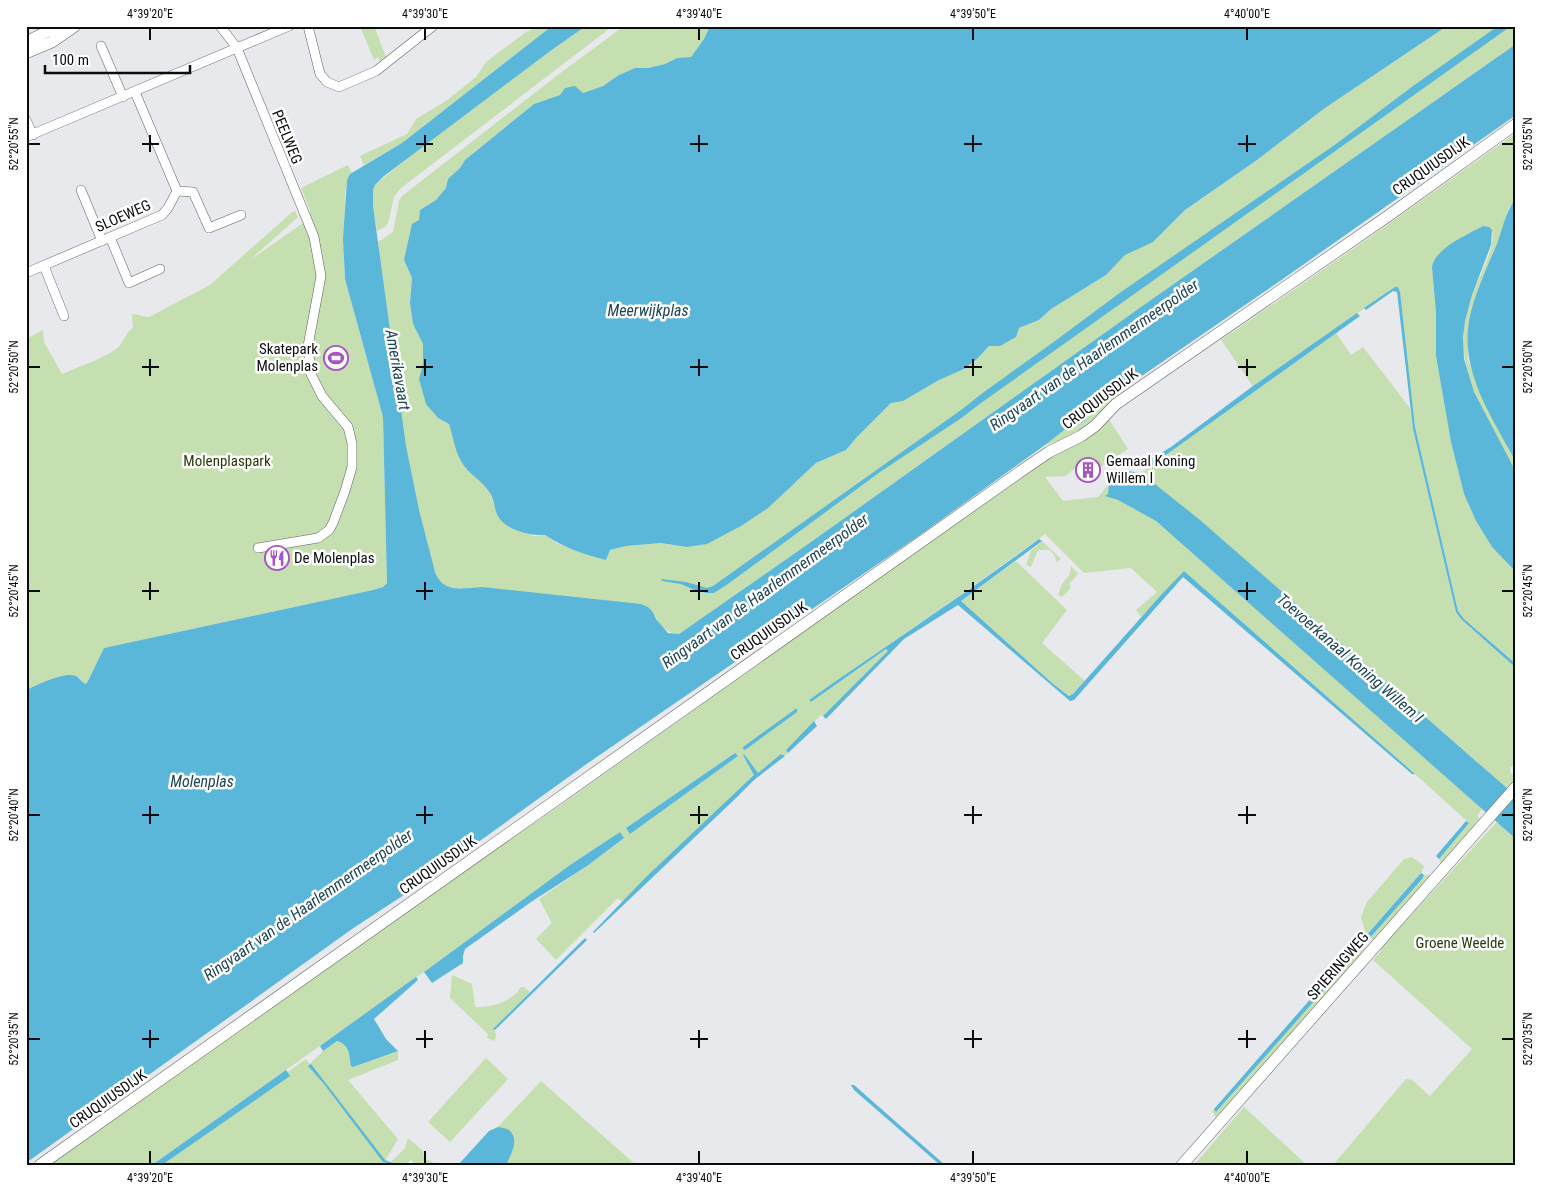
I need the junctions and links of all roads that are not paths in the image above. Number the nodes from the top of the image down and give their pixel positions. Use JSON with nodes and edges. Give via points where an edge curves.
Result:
{"nodes":[{"id":1,"x":59,"y":26,"type":"edge"},
{"id":2,"x":75,"y":26,"type":"edge"},
{"id":3,"x":220,"y":26,"type":"edge"},
{"id":4,"x":289,"y":26,"type":"edge"},
{"id":5,"x":308,"y":26,"type":"edge"},
{"id":6,"x":433,"y":26,"type":"edge"},
{"id":7,"x":26,"y":42,"type":"edge"},
{"id":8,"x":101,"y":46,"type":"dead end"},
{"id":9,"x":237,"y":48,"type":"junction"},
{"id":10,"x":26,"y":53,"type":"edge"},
{"id":11,"x":135,"y":92,"type":"junction"},
{"id":12,"x":123,"y":97,"type":"junction"},
{"id":13,"x":26,"y":120,"type":"edge"},
{"id":14,"x":1516,"y":124,"type":"edge"},
{"id":15,"x":29,"y":136,"type":"edge"},
{"id":16,"x":81,"y":190,"type":"dead end"},
{"id":17,"x":177,"y":191,"type":"junction"},
{"id":18,"x":241,"y":215,"type":"dead end"},
{"id":19,"x":106,"y":239,"type":"junction"},
{"id":20,"x":44,"y":266,"type":"junction"},
{"id":21,"x":160,"y":269,"type":"dead end"},
{"id":22,"x":26,"y":274,"type":"edge"},
{"id":23,"x":64,"y":316,"type":"dead end"},
{"id":24,"x":258,"y":548,"type":"dead end"},
{"id":25,"x":1516,"y":786,"type":"edge"},
{"id":26,"x":40,"y":1165,"type":"edge"},
{"id":27,"x":1182,"y":1165,"type":"edge"}],
"edges":[{"from":1,"to":7,"type":"street"},
{"from":2,"to":10,"type":"street","via":[[52,42]]},
{"from":3,"to":9,"type":"street","name":"PEELWEG"},
{"from":4,"to":9,"type":"street"},
{"from":5,"to":6,"type":"street","via":[[320,74],[327,82],[339,87],[378,70]]},
{"from":8,"to":12,"type":"street"},
{"from":9,"to":11,"type":"street"},
{"from":9,"to":24,"type":"street","name":"PEELWEG","via":[[314,238],[321,280],[308,346],[311,374],[322,396],[348,427],[352,443],[352,468],[329,530],[318,538]]},
{"from":11,"to":12,"type":"street"},
{"from":11,"to":17,"type":"street"},
{"from":12,"to":15,"type":"street"},
{"from":13,"to":15,"type":"street"},
{"from":14,"to":26,"type":"street","name":"CRUQUIUSDIJK","via":[[1116,404],[1081,436],[1024,469]]},
{"from":16,"to":19,"type":"street"},
{"from":17,"to":18,"type":"street","via":[[194,192],[209,228]]},
{"from":17,"to":19,"type":"street","name":"SLOEWEG","via":[[162,215]]},
{"from":19,"to":20,"type":"street","name":"SLOEWEG"},
{"from":19,"to":21,"type":"street","via":[[129,283]]},
{"from":20,"to":22,"type":"street","name":"SLOEWEG"},
{"from":20,"to":23,"type":"street"},
{"from":25,"to":27,"type":"street","name":"SPIERINGWEG"}]}
